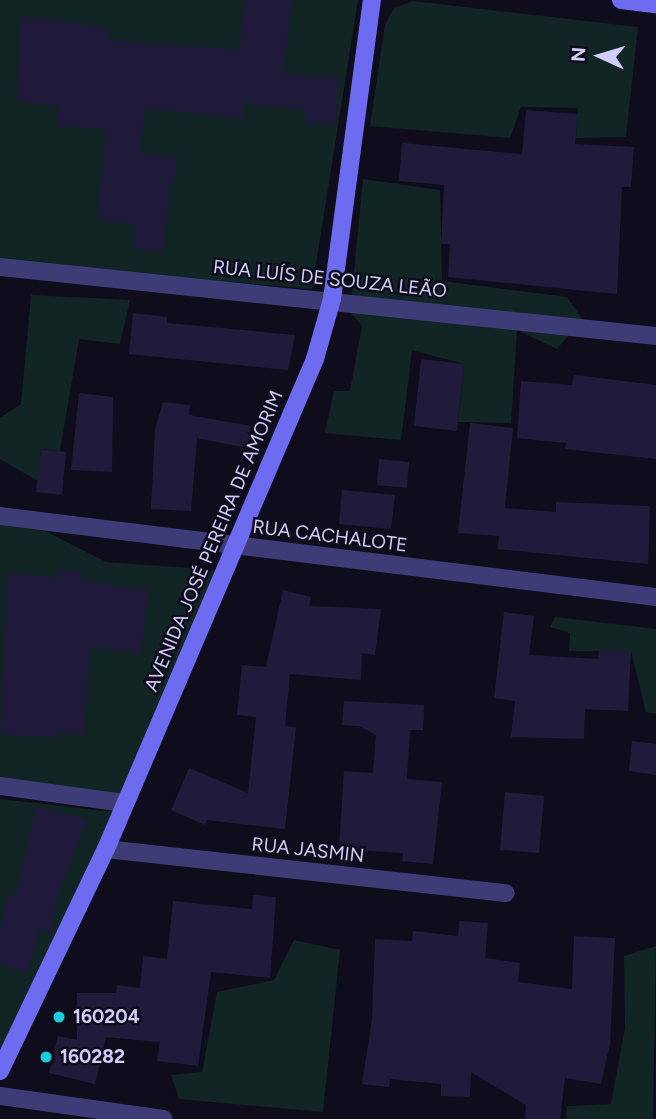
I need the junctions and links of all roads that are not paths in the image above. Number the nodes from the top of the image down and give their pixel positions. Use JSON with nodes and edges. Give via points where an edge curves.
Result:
{"nodes":[{"id":1,"x":372,"y":0,"type":"edge"},
{"id":2,"x":621,"y":0,"type":"edge"},
{"id":3,"x":656,"y":4,"type":"edge"},
{"id":4,"x":0,"y":267,"type":"edge"},
{"id":5,"x":332,"y":299,"type":"junction"},
{"id":6,"x":656,"y":336,"type":"edge"},
{"id":7,"x":0,"y":516,"type":"edge"},
{"id":8,"x":233,"y":545,"type":"junction"},
{"id":9,"x":656,"y":597,"type":"edge"},
{"id":10,"x":0,"y":786,"type":"edge"},
{"id":11,"x":124,"y":803,"type":"junction"},
{"id":12,"x":106,"y":849,"type":"junction"},
{"id":13,"x":506,"y":893,"type":"dead end"},
{"id":14,"x":0,"y":1071,"type":"edge"},
{"id":15,"x":0,"y":1096,"type":"edge"},
{"id":16,"x":163,"y":1119,"type":"edge"}],
"edges":[{"from":1,"to":5,"type":"main road","name":"AVENIDA JOSÉ PEREIRA DE AMORIM"},
{"from":2,"to":3,"type":"main road"},
{"from":4,"to":5,"type":"street","name":"RUA LUÍS DE SOUZA LEÃO"},
{"from":5,"to":6,"type":"street","name":"RUA LUÍS DE SOUZA LEÃO"},
{"from":5,"to":8,"type":"main road","name":"AVENIDA JOSÉ PEREIRA DE AMORIM","via":[[315,359]]},
{"from":7,"to":8,"type":"street","name":"RUA CACHALOTE"},
{"from":8,"to":9,"type":"street","name":"RUA CACHALOTE"},
{"from":8,"to":11,"type":"main road","name":"AVENIDA JOSÉ PEREIRA DE AMORIM"},
{"from":10,"to":11,"type":"street"},
{"from":11,"to":12,"type":"main road","name":"AVENIDA JOSÉ PEREIRA DE AMORIM"},
{"from":12,"to":13,"type":"street","name":"RUA JASMIN"},
{"from":12,"to":14,"type":"main road","name":"AVENIDA JOSÉ PEREIRA DE AMORIM"},
{"from":15,"to":16,"type":"street"}]}
